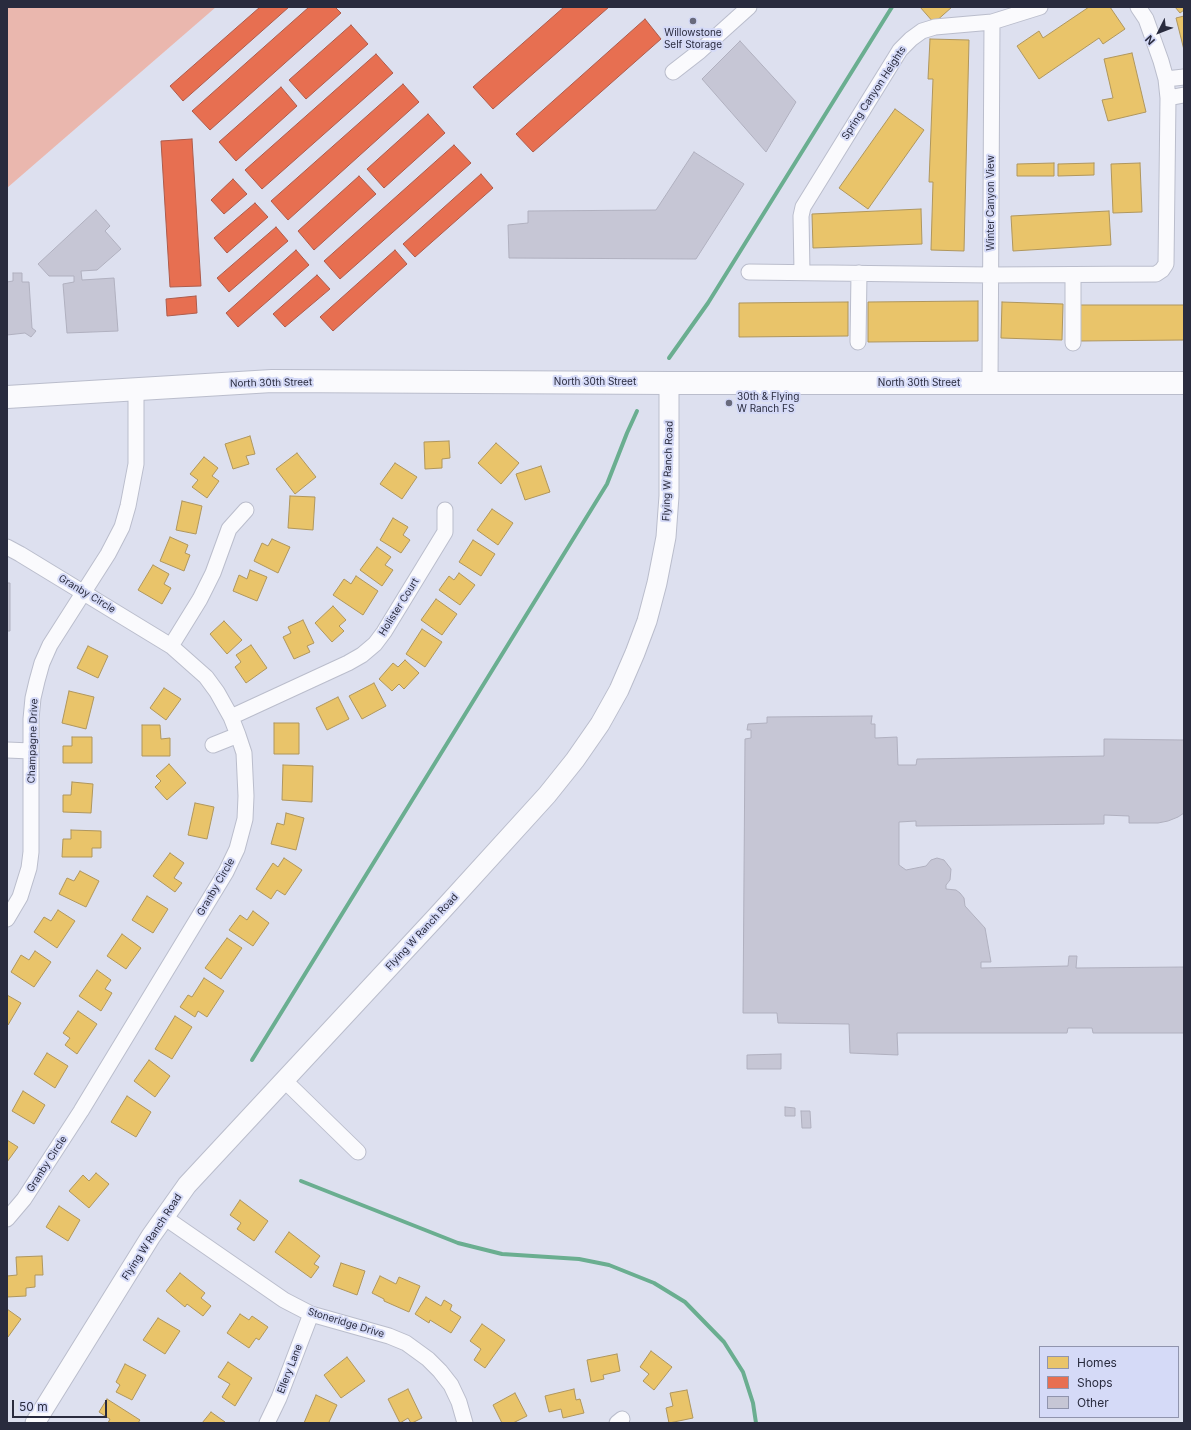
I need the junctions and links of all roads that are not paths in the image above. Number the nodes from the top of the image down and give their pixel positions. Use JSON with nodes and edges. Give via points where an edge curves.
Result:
{"nodes":[{"id":1,"x":749,"y":7,"type":"edge"},
{"id":2,"x":1040,"y":7,"type":"edge"},
{"id":3,"x":1138,"y":7,"type":"edge"},
{"id":4,"x":992,"y":22,"type":"junction"},
{"id":5,"x":673,"y":72,"type":"dead end"},
{"id":6,"x":1184,"y":77,"type":"edge"},
{"id":7,"x":1166,"y":79,"type":"junction"},
{"id":8,"x":1184,"y":95,"type":"edge"},
{"id":9,"x":1168,"y":98,"type":"junction"},
{"id":10,"x":749,"y":272,"type":"dead end"},
{"id":11,"x":802,"y":272,"type":"junction"},
{"id":12,"x":859,"y":273,"type":"junction"},
{"id":13,"x":990,"y":275,"type":"junction"},
{"id":14,"x":1073,"y":275,"type":"junction"},
{"id":15,"x":858,"y":342,"type":"dead end"},
{"id":16,"x":1073,"y":343,"type":"dead end"},
{"id":17,"x":669,"y":383,"type":"junction"},
{"id":18,"x":990,"y":383,"type":"junction"},
{"id":19,"x":1184,"y":383,"type":"edge"},
{"id":20,"x":136,"y":390,"type":"junction"},
{"id":21,"x":7,"y":397,"type":"edge"},
{"id":22,"x":246,"y":510,"type":"dead end"},
{"id":23,"x":445,"y":510,"type":"dead end"},
{"id":24,"x":7,"y":547,"type":"edge"},
{"id":25,"x":83,"y":592,"type":"junction"},
{"id":26,"x":171,"y":646,"type":"junction"},
{"id":27,"x":231,"y":717,"type":"junction"},
{"id":28,"x":238,"y":735,"type":"junction"},
{"id":29,"x":213,"y":745,"type":"dead end"},
{"id":30,"x":7,"y":750,"type":"edge"},
{"id":31,"x":31,"y":750,"type":"junction"},
{"id":32,"x":7,"y":919,"type":"edge"},
{"id":33,"x":284,"y":1080,"type":"junction"},
{"id":34,"x":358,"y":1152,"type":"dead end"},
{"id":35,"x":164,"y":1217,"type":"junction"},
{"id":36,"x":7,"y":1219,"type":"edge"},
{"id":37,"x":311,"y":1314,"type":"junction"},
{"id":38,"x":35,"y":1423,"type":"edge"},
{"id":39,"x":267,"y":1423,"type":"edge"},
{"id":40,"x":465,"y":1423,"type":"edge"}],
"edges":[{"from":1,"to":5,"type":"street"},
{"from":2,"to":4,"type":"street","name":"Spring Canyon Heights"},
{"from":3,"to":7,"type":"street","via":[[1146,19]]},
{"from":4,"to":11,"type":"street","name":"Spring Canyon Heights","via":[[935,27],[922,31],[900,50],[803,207]]},
{"from":4,"to":13,"type":"street","name":"Winter Canyon View"},
{"from":6,"to":7,"type":"street"},
{"from":7,"to":9,"type":"street"},
{"from":8,"to":9,"type":"street"},
{"from":9,"to":14,"type":"street","via":[[1166,264],[1156,274]]},
{"from":10,"to":11,"type":"street"},
{"from":11,"to":12,"type":"street"},
{"from":12,"to":13,"type":"street"},
{"from":12,"to":15,"type":"street"},
{"from":13,"to":14,"type":"street"},
{"from":13,"to":18,"type":"street","name":"Winter Canyon View"},
{"from":14,"to":16,"type":"street"},
{"from":17,"to":18,"type":"main road","name":"North 30th Street"},
{"from":17,"to":20,"type":"main road","name":"North 30th Street","via":[[272,381]]},
{"from":17,"to":33,"type":"street","name":"Flying W Ranch Road","via":[[669,496],[666,537],[647,621],[620,690],[600,724],[547,796]]},
{"from":18,"to":19,"type":"main road","name":"North 30th Street"},
{"from":20,"to":21,"type":"main road","name":"North 30th Street"},
{"from":20,"to":25,"type":"street","name":"Champagne Drive","via":[[136,464],[128,506],[122,527],[108,554]]},
{"from":22,"to":26,"type":"street","via":[[229,529],[204,592]]},
{"from":23,"to":27,"type":"street","name":"Holister Court","via":[[445,532],[375,644],[348,664]]},
{"from":24,"to":25,"type":"street","name":"Granby Circle"},
{"from":25,"to":26,"type":"street","name":"Granby Circle"},
{"from":25,"to":31,"type":"street","name":"Champagne Drive","via":[[42,663],[33,698]]},
{"from":26,"to":27,"type":"street","name":"Granby Circle","via":[[206,677]]},
{"from":27,"to":28,"type":"street","name":"Granby Circle"},
{"from":28,"to":29,"type":"street"},
{"from":28,"to":36,"type":"street","name":"Granby Circle","via":[[244,753],[246,796],[245,819],[237,849],[226,872],[81,1111],[24,1199]]},
{"from":30,"to":31,"type":"street"},
{"from":31,"to":32,"type":"street","name":"Champagne Drive","via":[[29,868],[20,897]]},
{"from":33,"to":34,"type":"street"},
{"from":33,"to":35,"type":"street","name":"Flying W Ranch Road","via":[[187,1185]]},
{"from":35,"to":37,"type":"street","name":"Stoneridge Drive","via":[[284,1300]]},
{"from":35,"to":38,"type":"street","name":"Flying W Ranch Road"},
{"from":37,"to":39,"type":"street","name":"Ellery Lane"},
{"from":37,"to":40,"type":"street","name":"Stoneridge Drive","via":[[389,1336],[406,1343],[428,1358],[451,1385]]}]}
